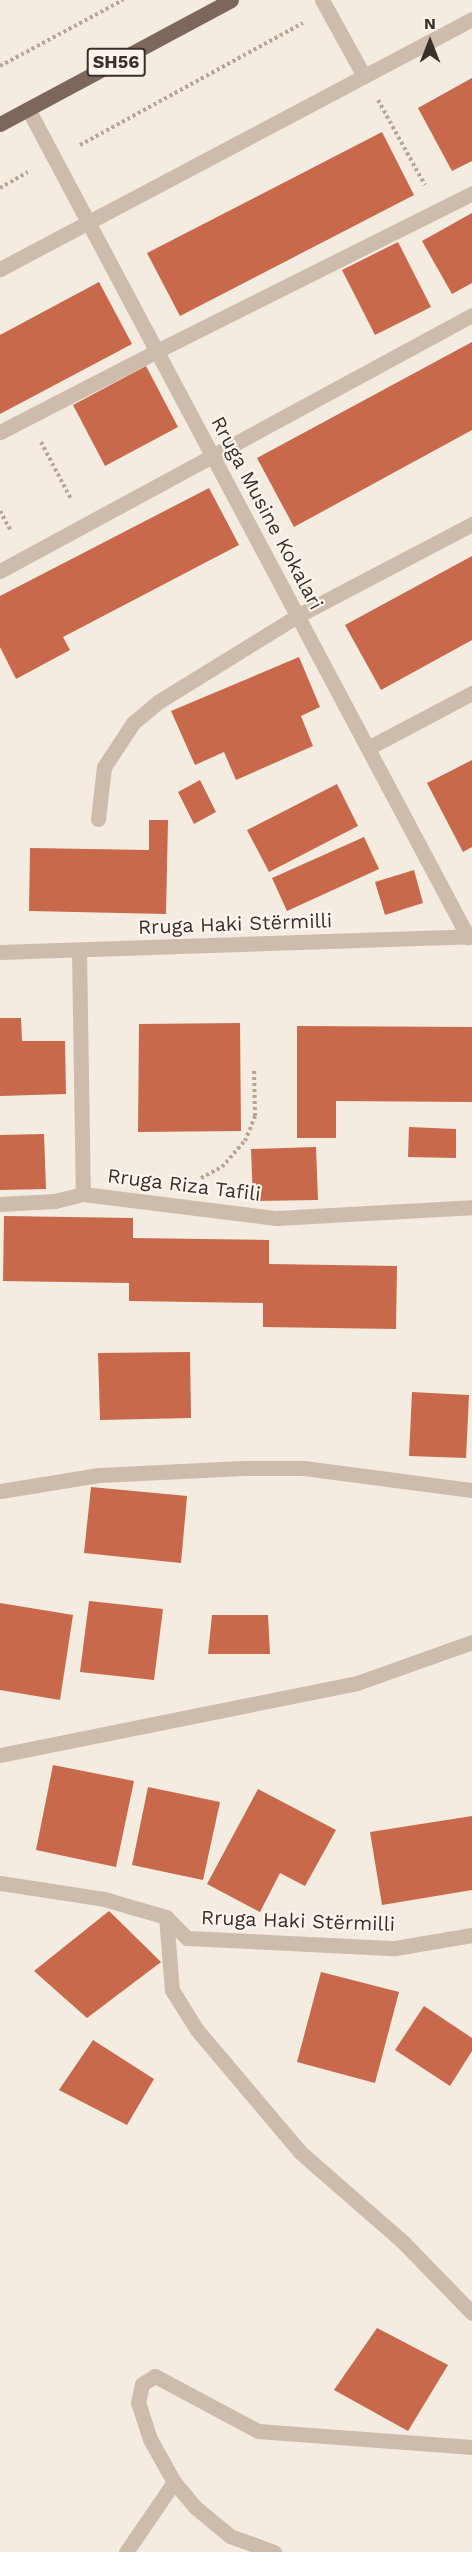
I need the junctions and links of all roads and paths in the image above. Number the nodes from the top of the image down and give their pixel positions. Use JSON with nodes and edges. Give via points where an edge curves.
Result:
{"nodes":[{"id":1,"x":123,"y":0,"type":"edge"},
{"id":2,"x":231,"y":0,"type":"edge"},
{"id":3,"x":325,"y":5,"type":"edge"},
{"id":4,"x":472,"y":19,"type":"edge"},
{"id":5,"x":0,"y":66,"type":"edge"},
{"id":6,"x":364,"y":76,"type":"junction"},
{"id":7,"x":28,"y":109,"type":"junction"},
{"id":8,"x":0,"y":124,"type":"edge"},
{"id":9,"x":54,"y":158,"type":"junction"},
{"id":10,"x":0,"y":188,"type":"edge"},
{"id":11,"x":472,"y":193,"type":"edge"},
{"id":12,"x":439,"y":210,"type":"junction"},
{"id":13,"x":90,"y":221,"type":"junction"},
{"id":14,"x":0,"y":269,"type":"edge"},
{"id":15,"x":472,"y":315,"type":"edge"},
{"id":16,"x":157,"y":351,"type":"junction"},
{"id":17,"x":28,"y":417,"type":"junction"},
{"id":18,"x":0,"y":432,"type":"edge"},
{"id":19,"x":214,"y":458,"type":"junction"},
{"id":20,"x":67,"y":491,"type":"dead end"},
{"id":21,"x":0,"y":511,"type":"edge"},
{"id":22,"x":6,"y":521,"type":"dead end"},
{"id":23,"x":472,"y":524,"type":"edge"},
{"id":24,"x":0,"y":571,"type":"edge"},
{"id":25,"x":297,"y":616,"type":"junction"},
{"id":26,"x":472,"y":693,"type":"edge"},
{"id":27,"x":368,"y":748,"type":"junction"},
{"id":28,"x":98,"y":819,"type":"dead end"},
{"id":29,"x":470,"y":936,"type":"edge"},
{"id":30,"x":79,"y":950,"type":"junction"},
{"id":31,"x":0,"y":952,"type":"edge"},
{"id":32,"x":254,"y":1069,"type":"dead end"},
{"id":33,"x":83,"y":1194,"type":"junction"},
{"id":34,"x":0,"y":1204,"type":"edge"},
{"id":35,"x":167,"y":1204,"type":"junction"},
{"id":36,"x":472,"y":1207,"type":"edge"},
{"id":37,"x":472,"y":1490,"type":"edge"},
{"id":38,"x":0,"y":1491,"type":"edge"},
{"id":39,"x":472,"y":1642,"type":"edge"},
{"id":40,"x":0,"y":1755,"type":"edge"},
{"id":41,"x":0,"y":1882,"type":"edge"},
{"id":42,"x":166,"y":1917,"type":"junction"},
{"id":43,"x":472,"y":1935,"type":"edge"},
{"id":44,"x":472,"y":2313,"type":"edge"},
{"id":45,"x":472,"y":2447,"type":"edge"},
{"id":46,"x":174,"y":2482,"type":"junction"},
{"id":47,"x":126,"y":2552,"type":"edge"},
{"id":48,"x":274,"y":2552,"type":"edge"}],
"edges":[{"from":1,"to":5,"type":"path"},
{"from":2,"to":7,"type":"main road","number":"SH56"},
{"from":3,"to":6,"type":"street"},
{"from":3,"to":9,"type":"path"},
{"from":4,"to":6,"type":"street"},
{"from":6,"to":12,"type":"path"},
{"from":6,"to":13,"type":"street"},
{"from":7,"to":8,"type":"main road","number":"SH56"},
{"from":7,"to":9,"type":"street","name":"Rruga Musine Kokalari"},
{"from":9,"to":10,"type":"path"},
{"from":9,"to":13,"type":"street","name":"Rruga Musine Kokalari"},
{"from":11,"to":12,"type":"street"},
{"from":12,"to":16,"type":"street"},
{"from":13,"to":14,"type":"street"},
{"from":13,"to":16,"type":"street","name":"Rruga Musine Kokalari"},
{"from":15,"to":19,"type":"street"},
{"from":16,"to":17,"type":"street"},
{"from":16,"to":19,"type":"street","name":"Rruga Musine Kokalari"},
{"from":17,"to":18,"type":"street"},
{"from":17,"to":20,"type":"path"},
{"from":19,"to":24,"type":"street"},
{"from":19,"to":25,"type":"street","name":"Rruga Musine Kokalari"},
{"from":21,"to":22,"type":"path"},
{"from":23,"to":25,"type":"street"},
{"from":25,"to":27,"type":"street","name":"Rruga Musine Kokalari"},
{"from":25,"to":28,"type":"street","via":[[158,702],[133,723],[104,768]]},
{"from":26,"to":27,"type":"street"},
{"from":27,"to":29,"type":"street","name":"Rruga Musine Kokalari"},
{"from":29,"to":30,"type":"street","name":"Rruga Haki Stërmilli"},
{"from":30,"to":31,"type":"street","name":"Rruga Haki Stërmilli"},
{"from":30,"to":33,"type":"street"},
{"from":32,"to":35,"type":"path","via":[[255,1116],[245,1141],[222,1167],[197,1180]]},
{"from":33,"to":34,"type":"street","name":"Rruga Riza Tafili","via":[[56,1201]]},
{"from":33,"to":35,"type":"street","name":"Rruga Riza Tafili"},
{"from":35,"to":36,"type":"street","name":"Rruga Riza Tafili","via":[[277,1218]]},
{"from":37,"to":38,"type":"street","via":[[361,1479],[304,1468],[244,1468],[99,1475]]},
{"from":39,"to":40,"type":"street","via":[[357,1683]]},
{"from":41,"to":42,"type":"street","via":[[104,1899]]},
{"from":42,"to":43,"type":"street","name":"Rruga Haki Stërmilli","via":[[187,1938],[395,1948]]},
{"from":42,"to":44,"type":"street","via":[[172,1990],[197,2030],[300,2152],[428,2265]]},
{"from":45,"to":46,"type":"street","via":[[258,2431],[154,2376],[142,2384],[138,2403],[150,2439]]},
{"from":46,"to":47,"type":"street"},
{"from":46,"to":48,"type":"street","via":[[195,2507],[230,2536]]}]}
